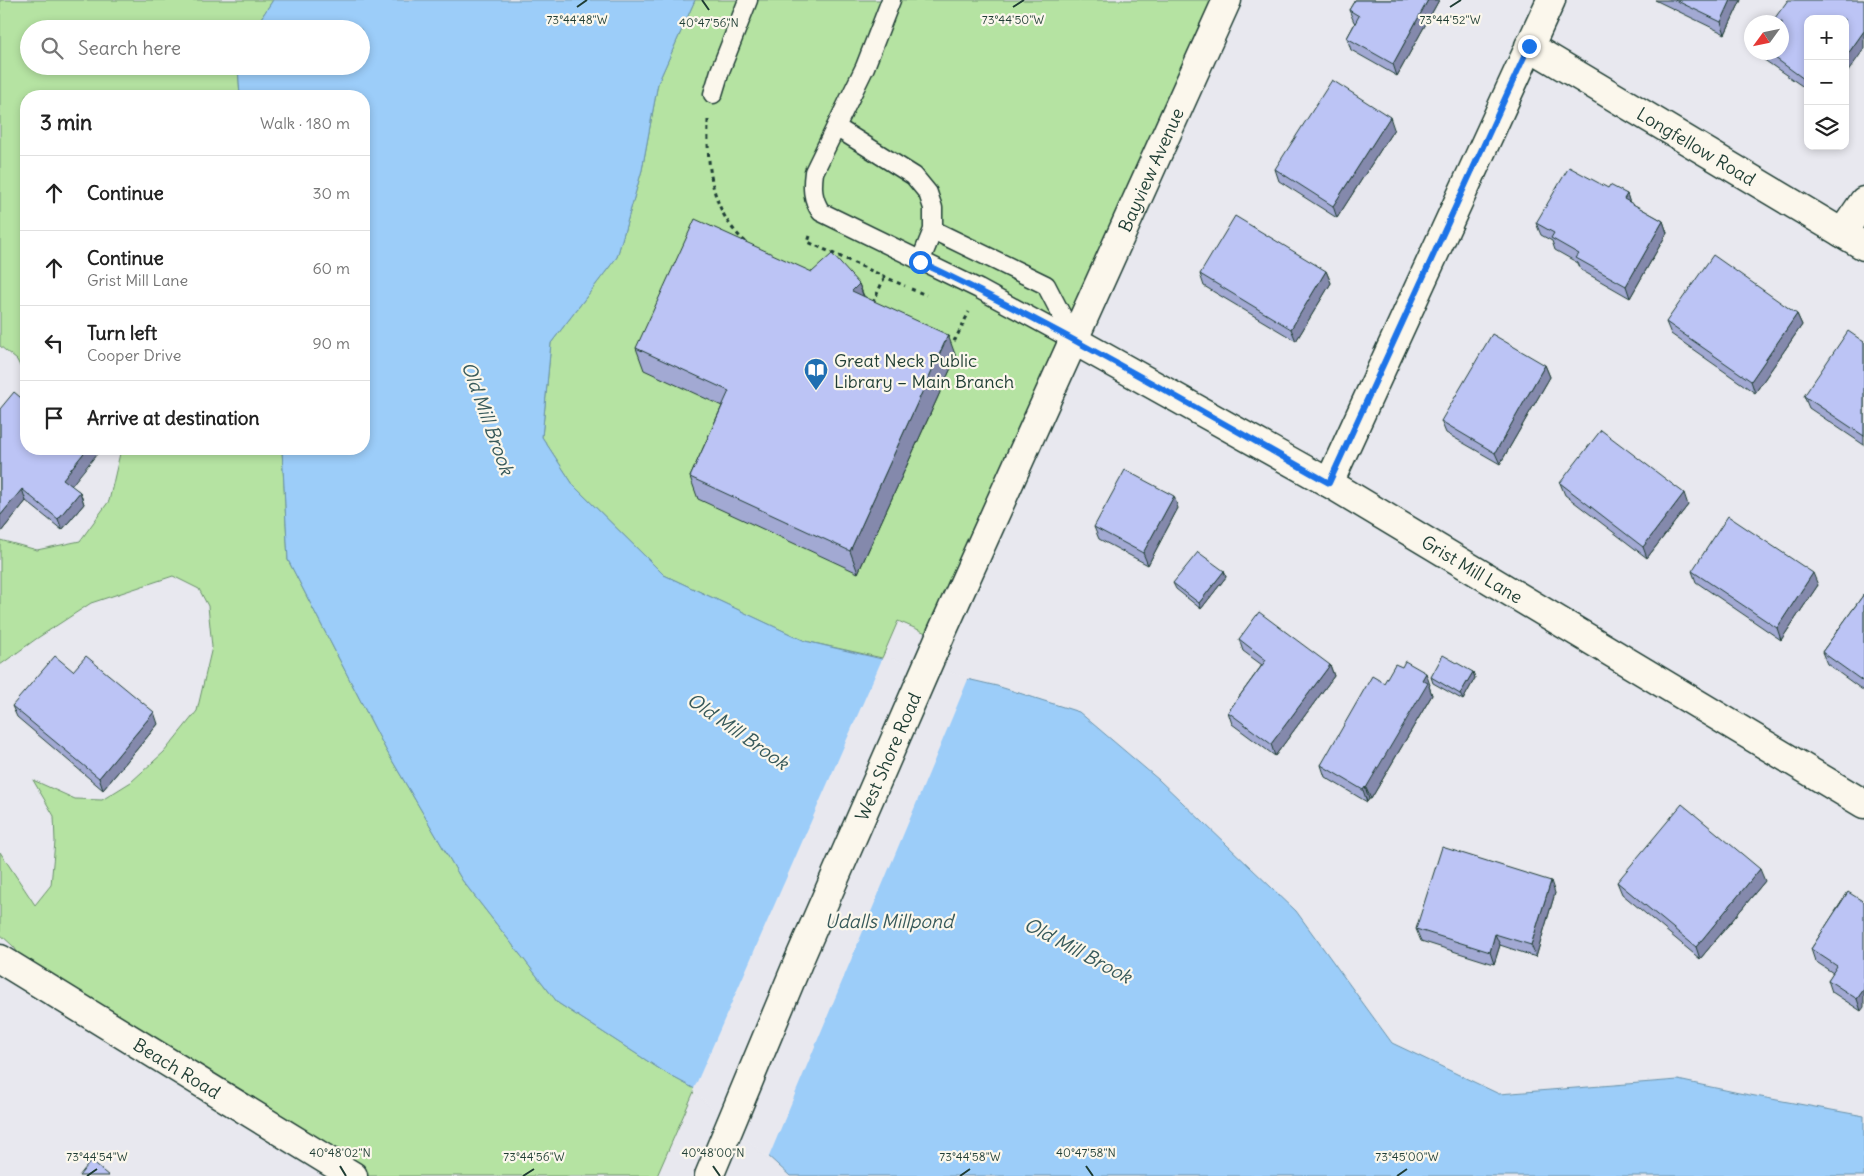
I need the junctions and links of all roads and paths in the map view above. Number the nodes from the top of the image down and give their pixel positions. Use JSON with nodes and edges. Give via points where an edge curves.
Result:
{"nodes":[{"id":1,"x":748,"y":0,"type":"edge"},
{"id":2,"x":891,"y":0,"type":"edge"},
{"id":3,"x":1227,"y":0,"type":"edge"},
{"id":4,"x":1551,"y":0,"type":"edge"},
{"id":5,"x":1529,"y":46,"type":"junction"},
{"id":6,"x":713,"y":94,"type":"joint"},
{"id":7,"x":836,"y":127,"type":"junction"},
{"id":8,"x":1864,"y":201,"type":"edge"},
{"id":9,"x":933,"y":230,"type":"junction"},
{"id":10,"x":1853,"y":240,"type":"edge"},
{"id":11,"x":753,"y":247,"type":"edge"},
{"id":12,"x":920,"y":262,"type":"junction"},
{"id":13,"x":881,"y":285,"type":"dead end"},
{"id":14,"x":979,"y":289,"type":"junction"},
{"id":15,"x":866,"y":300,"type":"edge"},
{"id":16,"x":873,"y":303,"type":"junction"},
{"id":17,"x":881,"y":306,"type":"edge"},
{"id":18,"x":939,"y":333,"type":"edge"},
{"id":19,"x":1075,"y":341,"type":"junction"},
{"id":20,"x":1329,"y":483,"type":"junction"},
{"id":21,"x":1864,"y":804,"type":"edge"},
{"id":22,"x":0,"y":959,"type":"edge"},
{"id":23,"x":353,"y":1176,"type":"edge"},
{"id":24,"x":709,"y":1176,"type":"edge"}],
"edges":[{"from":1,"to":6,"type":"lane"},
{"from":2,"to":7,"type":"lane","via":[[865,67]]},
{"from":3,"to":19,"type":"street","name":"Bayview Avenue"},
{"from":4,"to":5,"type":"street"},
{"from":5,"to":10,"type":"street","name":"Longfellow Road"},
{"from":5,"to":20,"type":"street"},
{"from":6,"to":11,"type":"path","via":[[707,148],[710,180],[718,204],[730,224]]},
{"from":7,"to":9,"type":"lane","via":[[914,176],[928,193],[933,208]]},
{"from":7,"to":12,"type":"lane","via":[[814,172],[812,188],[820,212]]},
{"from":8,"to":10,"type":"street"},
{"from":9,"to":12,"type":"lane"},
{"from":9,"to":19,"type":"lane","via":[[1046,285]]},
{"from":12,"to":14,"type":"lane"},
{"from":13,"to":16,"type":"path"},
{"from":14,"to":18,"type":"path","via":[[955,340]]},
{"from":14,"to":19,"type":"lane"},
{"from":15,"to":16,"type":"path"},
{"from":16,"to":17,"type":"path"},
{"from":19,"to":20,"type":"street","name":"Grist Mill Lane"},
{"from":19,"to":24,"type":"street","name":"West Shore Road","via":[[941,634]]},
{"from":20,"to":21,"type":"street","name":"Grist Mill Lane"},
{"from":22,"to":23,"type":"street","name":"Beach Road"}]}
